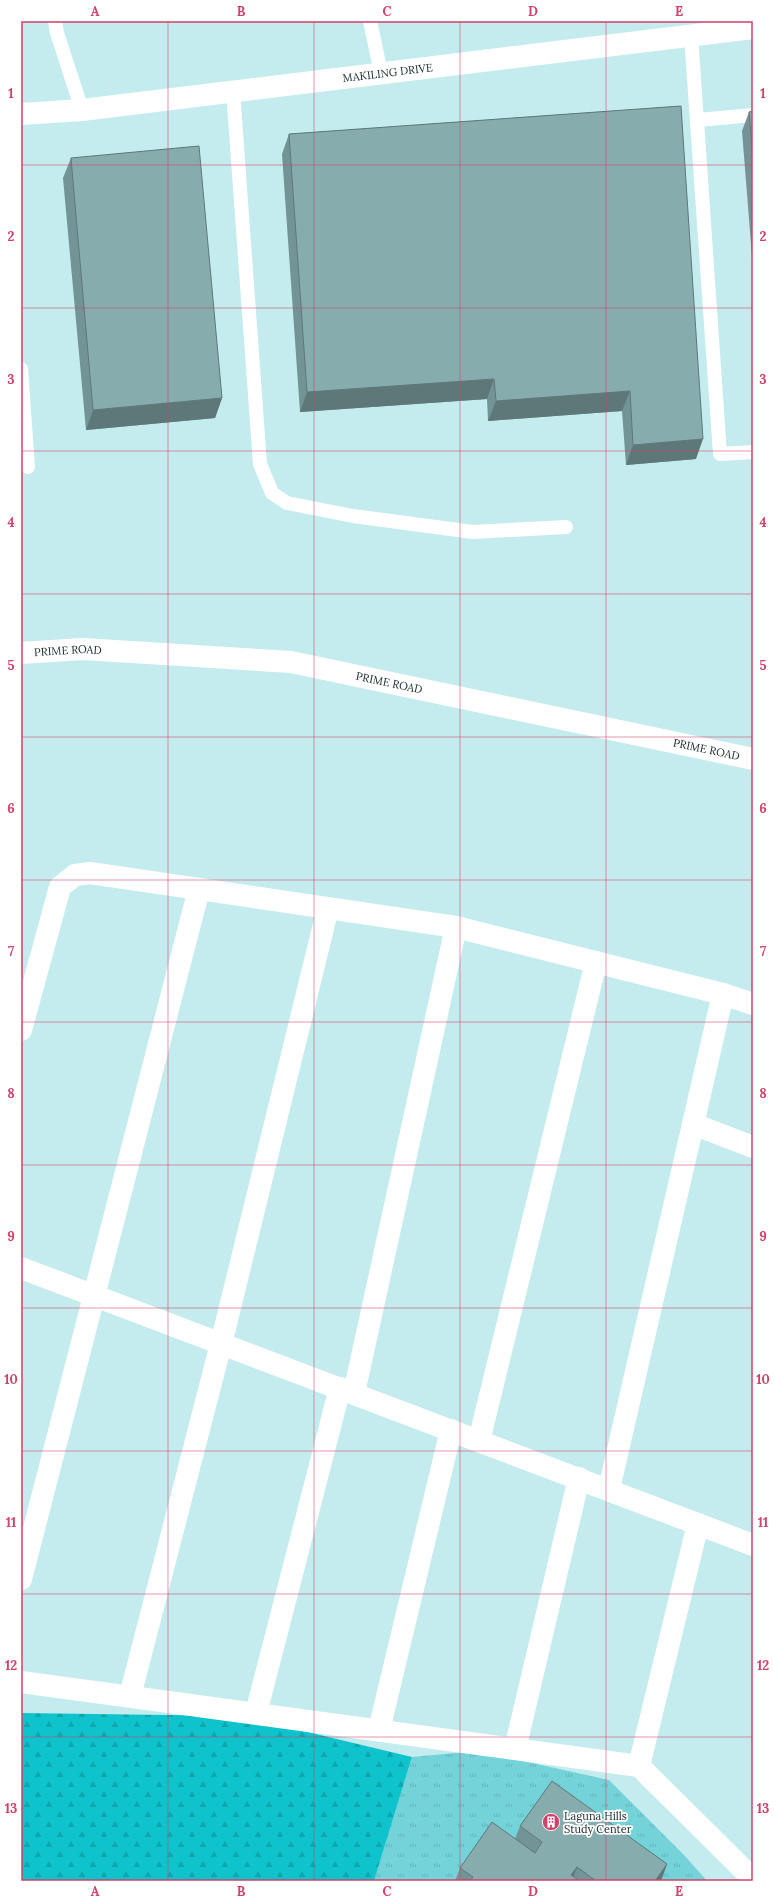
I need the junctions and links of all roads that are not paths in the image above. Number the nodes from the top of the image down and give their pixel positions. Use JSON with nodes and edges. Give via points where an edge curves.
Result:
{"nodes":[{"id":1,"x":55,"y":21,"type":"edge"},
{"id":2,"x":370,"y":21,"type":"edge"},
{"id":3,"x":753,"y":28,"type":"edge"},
{"id":4,"x":691,"y":35,"type":"junction"},
{"id":5,"x":381,"y":73,"type":"junction"},
{"id":6,"x":234,"y":91,"type":"junction"},
{"id":7,"x":82,"y":110,"type":"junction"},
{"id":8,"x":21,"y":114,"type":"edge"},
{"id":9,"x":753,"y":115,"type":"edge"},
{"id":10,"x":698,"y":120,"type":"junction"},
{"id":11,"x":21,"y":369,"type":"edge"},
{"id":12,"x":753,"y":452,"type":"edge"},
{"id":13,"x":28,"y":467,"type":"dead end"},
{"id":14,"x":566,"y":527,"type":"dead end"},
{"id":15,"x":21,"y":653,"type":"edge"},
{"id":16,"x":753,"y":759,"type":"edge"},
{"id":17,"x":199,"y":889,"type":"junction"},
{"id":18,"x":328,"y":908,"type":"junction"},
{"id":19,"x":456,"y":927,"type":"junction"},
{"id":20,"x":596,"y":962,"type":"junction"},
{"id":21,"x":723,"y":994,"type":"junction"},
{"id":22,"x":753,"y":1004,"type":"edge"},
{"id":23,"x":21,"y":1030,"type":"edge"},
{"id":24,"x":693,"y":1124,"type":"junction"},
{"id":25,"x":753,"y":1146,"type":"edge"},
{"id":26,"x":21,"y":1268,"type":"edge"},
{"id":27,"x":94,"y":1296,"type":"junction"},
{"id":28,"x":222,"y":1344,"type":"junction"},
{"id":29,"x":347,"y":1391,"type":"junction"},
{"id":30,"x":451,"y":1430,"type":"junction"},
{"id":31,"x":479,"y":1441,"type":"junction"},
{"id":32,"x":579,"y":1478,"type":"junction"},
{"id":33,"x":609,"y":1490,"type":"junction"},
{"id":34,"x":29,"y":1518,"type":"edge"},
{"id":35,"x":698,"y":1524,"type":"junction"},
{"id":36,"x":753,"y":1545,"type":"edge"},
{"id":37,"x":21,"y":1578,"type":"edge"},
{"id":38,"x":21,"y":1682,"type":"edge"},
{"id":39,"x":130,"y":1696,"type":"junction"},
{"id":40,"x":256,"y":1713,"type":"junction"},
{"id":41,"x":379,"y":1730,"type":"junction"},
{"id":42,"x":515,"y":1749,"type":"junction"},
{"id":43,"x":639,"y":1766,"type":"junction"},
{"id":44,"x":753,"y":1879,"type":"edge"}],
"edges":[{"from":1,"to":7,"type":"lane"},
{"from":2,"to":5,"type":"lane"},
{"from":3,"to":4,"type":"street","name":"MAKILING DRIVE"},
{"from":4,"to":5,"type":"street","name":"MAKILING DRIVE"},
{"from":4,"to":10,"type":"lane"},
{"from":5,"to":6,"type":"street","name":"MAKILING DRIVE"},
{"from":6,"to":7,"type":"street","name":"MAKILING DRIVE"},
{"from":6,"to":14,"type":"lane","via":[[260,464],[272,493],[287,503],[353,516],[473,532]]},
{"from":7,"to":8,"type":"street","name":"MAKILING DRIVE"},
{"from":9,"to":10,"type":"lane"},
{"from":10,"to":12,"type":"lane","via":[[720,454]]},
{"from":11,"to":13,"type":"lane"},
{"from":15,"to":16,"type":"street","name":"PRIME ROAD","via":[[83,649],[291,662]]},
{"from":17,"to":18,"type":"street"},
{"from":17,"to":23,"type":"street","via":[[90,873],[75,875],[60,887]]},
{"from":17,"to":27,"type":"street"},
{"from":18,"to":19,"type":"street"},
{"from":18,"to":28,"type":"street"},
{"from":19,"to":20,"type":"street"},
{"from":19,"to":29,"type":"street"},
{"from":20,"to":21,"type":"street"},
{"from":20,"to":31,"type":"street"},
{"from":21,"to":22,"type":"street"},
{"from":21,"to":24,"type":"street"},
{"from":24,"to":25,"type":"street"},
{"from":24,"to":33,"type":"street"},
{"from":26,"to":27,"type":"street"},
{"from":27,"to":28,"type":"street"},
{"from":27,"to":34,"type":"street"},
{"from":28,"to":29,"type":"street"},
{"from":28,"to":39,"type":"street"},
{"from":29,"to":30,"type":"street"},
{"from":29,"to":40,"type":"street"},
{"from":30,"to":31,"type":"street"},
{"from":30,"to":41,"type":"street"},
{"from":31,"to":32,"type":"street"},
{"from":32,"to":33,"type":"street"},
{"from":32,"to":42,"type":"street"},
{"from":33,"to":35,"type":"street"},
{"from":34,"to":37,"type":"street"},
{"from":35,"to":36,"type":"street"},
{"from":35,"to":43,"type":"street"},
{"from":38,"to":39,"type":"street"},
{"from":39,"to":40,"type":"street"},
{"from":40,"to":41,"type":"street"},
{"from":41,"to":42,"type":"street"},
{"from":42,"to":43,"type":"street"},
{"from":43,"to":44,"type":"street"}]}
